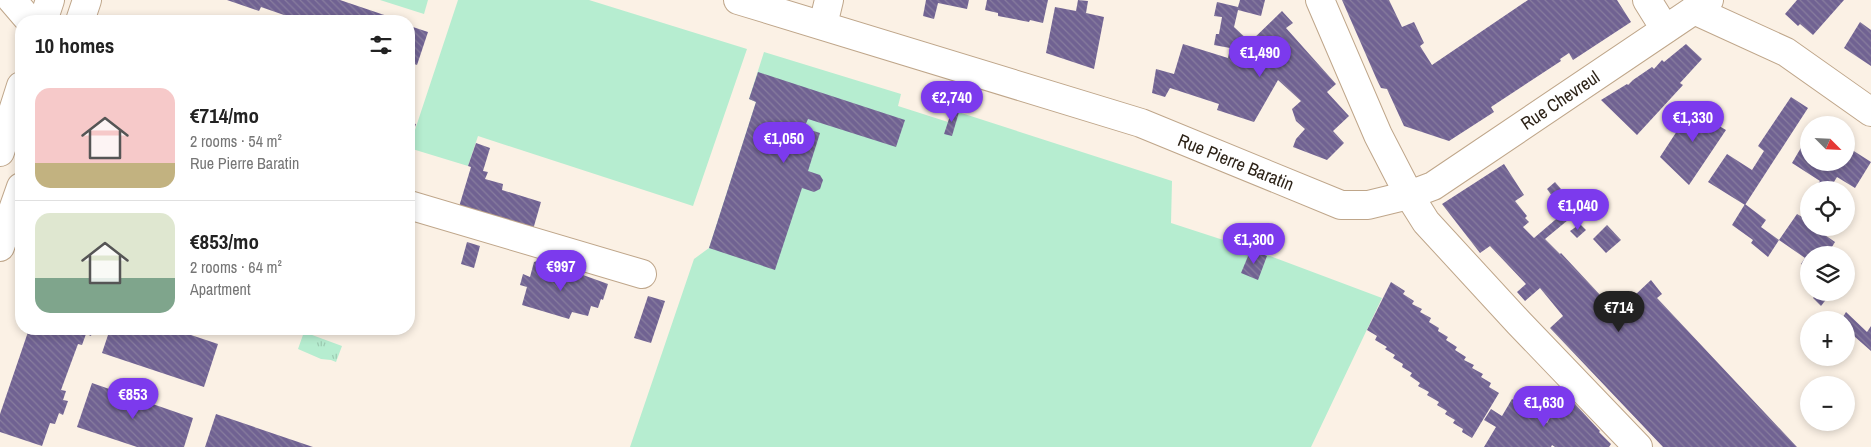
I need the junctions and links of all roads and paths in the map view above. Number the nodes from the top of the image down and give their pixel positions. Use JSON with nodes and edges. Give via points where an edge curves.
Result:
{"nodes":[{"id":1,"x":12,"y":0,"type":"edge"},
{"id":2,"x":50,"y":0,"type":"edge"},
{"id":3,"x":88,"y":0,"type":"edge"},
{"id":4,"x":738,"y":0,"type":"edge"},
{"id":5,"x":1320,"y":0,"type":"edge"},
{"id":6,"x":1647,"y":0,"type":"edge"},
{"id":7,"x":1702,"y":5,"type":"edge"},
{"id":8,"x":826,"y":13,"type":"edge"},
{"id":9,"x":25,"y":15,"type":"edge"},
{"id":10,"x":45,"y":15,"type":"edge"},
{"id":11,"x":82,"y":15,"type":"edge"},
{"id":12,"x":1665,"y":29,"type":"junction"},
{"id":13,"x":15,"y":106,"type":"edge"},
{"id":14,"x":1871,"y":112,"type":"edge"},
{"id":15,"x":0,"y":152,"type":"edge"},
{"id":16,"x":1409,"y":195,"type":"junction"},
{"id":17,"x":15,"y":204,"type":"edge"},
{"id":18,"x":415,"y":207,"type":"edge"},
{"id":19,"x":0,"y":247,"type":"edge"},
{"id":20,"x":642,"y":274,"type":"dead end"},
{"id":21,"x":1638,"y":447,"type":"edge"}],
"edges":[{"from":1,"to":9,"type":"street"},
{"from":2,"to":10,"type":"street"},
{"from":3,"to":11,"type":"street"},
{"from":4,"to":8,"type":"street","name":"Rue Pierre Baratin"},
{"from":5,"to":16,"type":"street","via":[[1378,135]]},
{"from":6,"to":12,"type":"street"},
{"from":7,"to":12,"type":"street","name":"Rue Chevreul"},
{"from":7,"to":14,"type":"street","via":[[1786,52]]},
{"from":8,"to":16,"type":"street","name":"Rue Pierre Baratin","via":[[1141,123],[1341,205],[1368,205]]},
{"from":12,"to":16,"type":"street","name":"Rue Chevreul","via":[[1433,186]]},
{"from":13,"to":15,"type":"street"},
{"from":16,"to":21,"type":"street","via":[[1426,222]]},
{"from":17,"to":19,"type":"street"},
{"from":18,"to":20,"type":"street"}]}
